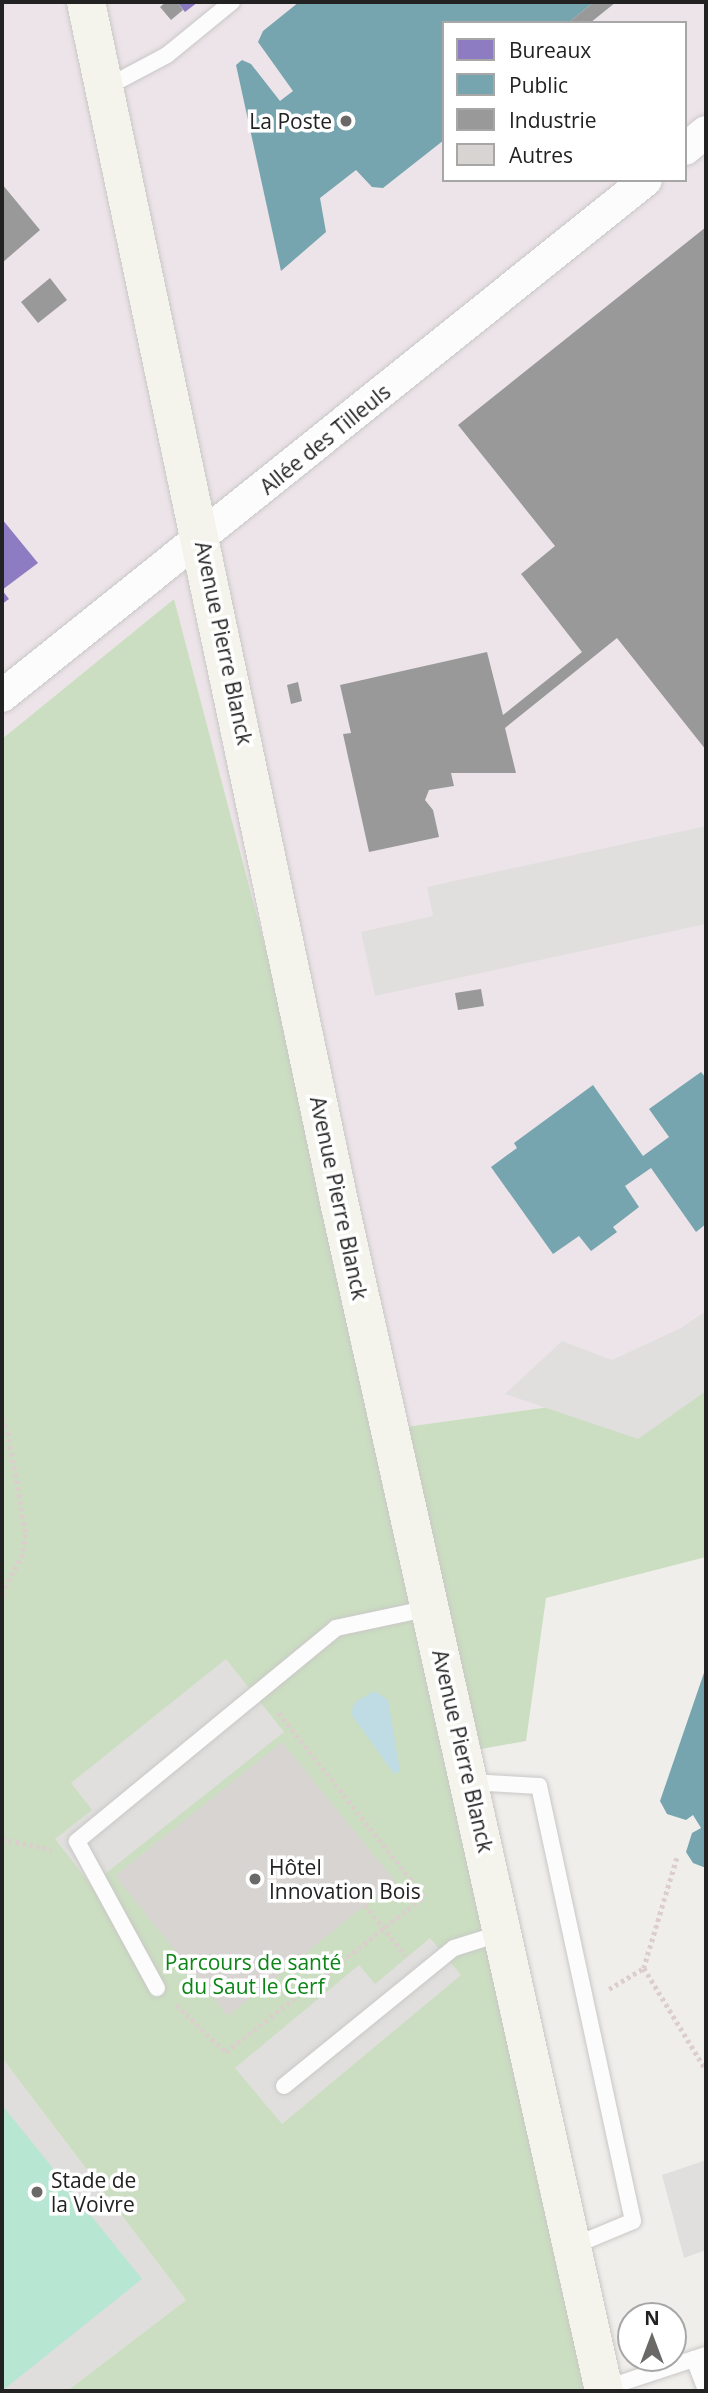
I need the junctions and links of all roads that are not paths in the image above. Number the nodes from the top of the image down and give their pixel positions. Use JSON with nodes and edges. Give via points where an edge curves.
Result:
{"nodes":[{"id":1,"x":86,"y":2,"type":"edge"},
{"id":2,"x":232,"y":2,"type":"edge"},
{"id":3,"x":105,"y":88,"type":"junction"},
{"id":4,"x":706,"y":132,"type":"edge"},
{"id":5,"x":687,"y":147,"type":"edge"},
{"id":6,"x":644,"y":182,"type":"edge"},
{"id":7,"x":202,"y":538,"type":"junction"},
{"id":8,"x":2,"y":696,"type":"edge"},
{"id":9,"x":430,"y":1608,"type":"junction"},
{"id":10,"x":470,"y":1782,"type":"junction"},
{"id":11,"x":504,"y":1932,"type":"junction"},
{"id":12,"x":157,"y":1988,"type":"road end"},
{"id":13,"x":284,"y":2086,"type":"dead end"},
{"id":14,"x":572,"y":2247,"type":"junction"},
{"id":15,"x":700,"y":2357,"type":"edge"},
{"id":16,"x":604,"y":2390,"type":"edge"},
{"id":17,"x":706,"y":2391,"type":"edge"}],
"edges":[{"from":1,"to":3,"type":"street","name":"Avenue Pierre Blanck"},
{"from":2,"to":3,"type":"lane","via":[[167,55]]},
{"from":3,"to":7,"type":"street","name":"Avenue Pierre Blanck"},
{"from":4,"to":5,"type":"street"},
{"from":6,"to":7,"type":"street","name":"Allée des Tilleuls"},
{"from":7,"to":8,"type":"street","name":"Allée des Tilleuls"},
{"from":7,"to":9,"type":"street","name":"Avenue Pierre Blanck","via":[[340,1206]]},
{"from":9,"to":10,"type":"street","name":"Avenue Pierre Blanck"},
{"from":9,"to":12,"type":"lane","via":[[336,1628],[77,1841]]},
{"from":10,"to":11,"type":"street","name":"Avenue Pierre Blanck"},
{"from":10,"to":14,"type":"lane","via":[[539,1786],[633,2221]]},
{"from":11,"to":13,"type":"lane","via":[[454,1948]]},
{"from":11,"to":14,"type":"street","name":"Avenue Pierre Blanck"},
{"from":14,"to":16,"type":"street","name":"Avenue Pierre Blanck"},
{"from":15,"to":16,"type":"lane"},
{"from":15,"to":17,"type":"lane"}]}
